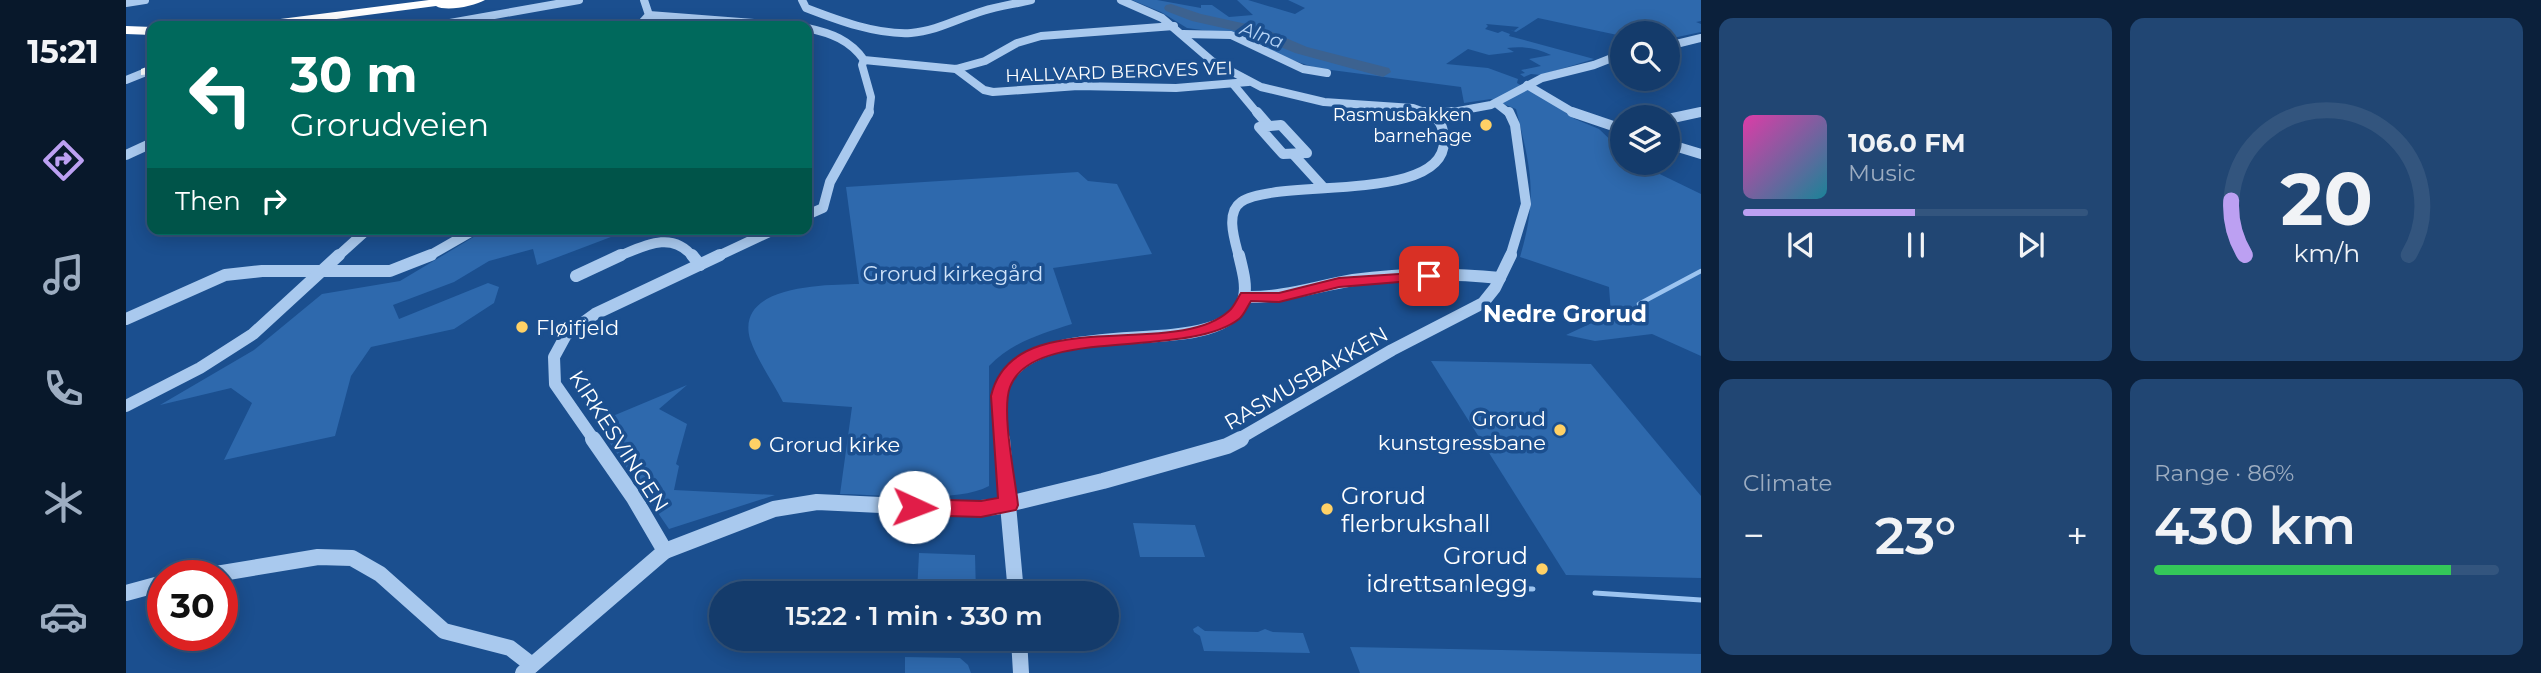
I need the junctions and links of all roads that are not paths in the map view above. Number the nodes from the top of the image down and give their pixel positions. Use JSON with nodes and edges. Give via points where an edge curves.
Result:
{"nodes":[{"id":1,"x":145,"y":0,"type":"edge"},
{"id":2,"x":456,"y":0,"type":"edge"},
{"id":3,"x":479,"y":0,"type":"edge"},
{"id":4,"x":579,"y":0,"type":"edge"},
{"id":5,"x":644,"y":0,"type":"edge"},
{"id":6,"x":802,"y":0,"type":"edge"},
{"id":7,"x":1031,"y":0,"type":"edge"},
{"id":8,"x":1121,"y":0,"type":"edge"},
{"id":9,"x":126,"y":3,"type":"edge"},
{"id":10,"x":649,"y":15,"type":"junction"},
{"id":11,"x":295,"y":21,"type":"edge"},
{"id":12,"x":327,"y":21,"type":"edge"},
{"id":13,"x":461,"y":21,"type":"edge"},
{"id":14,"x":644,"y":21,"type":"edge"},
{"id":15,"x":728,"y":21,"type":"edge"},
{"id":16,"x":1174,"y":26,"type":"junction"},
{"id":17,"x":812,"y":29,"type":"edge"},
{"id":18,"x":128,"y":34,"type":"edge"},
{"id":19,"x":1184,"y":34,"type":"junction"},
{"id":20,"x":147,"y":35,"type":"edge"},
{"id":21,"x":1701,"y":38,"type":"edge"},
{"id":22,"x":1680,"y":43,"type":"edge"},
{"id":23,"x":1610,"y":58,"type":"edge"},
{"id":24,"x":864,"y":60,"type":"junction"},
{"id":25,"x":956,"y":69,"type":"junction"},
{"id":26,"x":126,"y":70,"type":"edge"},
{"id":27,"x":147,"y":71,"type":"edge"},
{"id":28,"x":147,"y":72,"type":"edge"},
{"id":29,"x":1327,"y":73,"type":"dead end"},
{"id":30,"x":126,"y":80,"type":"edge"},
{"id":31,"x":1249,"y":82,"type":"junction"},
{"id":32,"x":1233,"y":84,"type":"junction"},
{"id":33,"x":1521,"y":89,"type":"junction"},
{"id":34,"x":1496,"y":103,"type":"junction"},
{"id":35,"x":1701,"y":112,"type":"edge"},
{"id":36,"x":1429,"y":116,"type":"junction"},
{"id":37,"x":1680,"y":116,"type":"edge"},
{"id":38,"x":1269,"y":126,"type":"junction"},
{"id":39,"x":1610,"y":126,"type":"edge"},
{"id":40,"x":1442,"y":128,"type":"joint"},
{"id":41,"x":147,"y":144,"type":"edge"},
{"id":42,"x":1680,"y":148,"type":"edge"},
{"id":43,"x":1293,"y":154,"type":"junction"},
{"id":44,"x":1701,"y":154,"type":"edge"},
{"id":45,"x":126,"y":155,"type":"edge"},
{"id":46,"x":1324,"y":188,"type":"junction"},
{"id":47,"x":812,"y":213,"type":"edge"},
{"id":48,"x":361,"y":235,"type":"edge"},
{"id":49,"x":466,"y":235,"type":"edge"},
{"id":50,"x":763,"y":235,"type":"edge"},
{"id":51,"x":700,"y":265,"type":"junction"},
{"id":52,"x":321,"y":272,"type":"junction"},
{"id":53,"x":576,"y":276,"type":"dead end"},
{"id":54,"x":1500,"y":278,"type":"junction"},
{"id":55,"x":1246,"y":297,"type":"junction"},
{"id":56,"x":126,"y":319,"type":"edge"},
{"id":57,"x":126,"y":406,"type":"edge"},
{"id":58,"x":1009,"y":505,"type":"junction"},
{"id":59,"x":665,"y":551,"type":"junction"},
{"id":60,"x":238,"y":570,"type":"edge"},
{"id":61,"x":1015,"y":581,"type":"edge"},
{"id":62,"x":147,"y":587,"type":"edge"},
{"id":63,"x":126,"y":593,"type":"edge"},
{"id":64,"x":1020,"y":651,"type":"edge"},
{"id":65,"x":528,"y":669,"type":"edge"},
{"id":66,"x":1021,"y":673,"type":"edge"}],
"edges":[{"from":1,"to":9,"type":"street"},
{"from":2,"to":11,"type":"highway"},
{"from":3,"to":12,"type":"highway"},
{"from":4,"to":13,"type":"street"},
{"from":5,"to":10,"type":"street"},
{"from":6,"to":7,"type":"street","via":[[806,8],[831,18],[909,33]]},
{"from":8,"to":16,"type":"street"},
{"from":10,"to":14,"type":"street"},
{"from":10,"to":15,"type":"street"},
{"from":16,"to":19,"type":"street"},
{"from":16,"to":25,"type":"street","via":[[1041,36]]},
{"from":17,"to":24,"type":"street","via":[[851,43]]},
{"from":18,"to":20,"type":"highway"},
{"from":19,"to":29,"type":"street","via":[[1231,35],[1288,65]]},
{"from":19,"to":31,"type":"street","via":[[1212,61]]},
{"from":21,"to":22,"type":"street"},
{"from":23,"to":33,"type":"street"},
{"from":24,"to":25,"type":"street"},
{"from":24,"to":47,"type":"street","via":[[871,97],[869,114],[830,182],[823,208]]},
{"from":25,"to":32,"type":"street","name":"HALLVARD BERGVES VEI","via":[[993,92]]},
{"from":26,"to":27,"type":"street"},
{"from":28,"to":30,"type":"street"},
{"from":31,"to":32,"type":"street","name":"HALLVARD BERGVES VEI"},
{"from":31,"to":36,"type":"street","via":[[1310,100]]},
{"from":32,"to":38,"type":"street"},
{"from":33,"to":34,"type":"street"},
{"from":33,"to":39,"type":"street"},
{"from":34,"to":36,"type":"street"},
{"from":34,"to":54,"type":"street","name":"RASMUSBAKKEN","via":[[1509,111],[1516,125],[1526,204],[1514,249]]},
{"from":35,"to":37,"type":"street"},
{"from":36,"to":40,"type":"street"},
{"from":38,"to":43,"type":"street","via":[[1259,127],[1283,154]]},
{"from":38,"to":43,"type":"street","via":[[1281,125],[1307,153]]},
{"from":40,"to":46,"type":"street","via":[[1443,151],[1426,169],[1389,182]]},
{"from":41,"to":45,"type":"street"},
{"from":42,"to":44,"type":"street"},
{"from":43,"to":46,"type":"street"},
{"from":46,"to":55,"type":"street","via":[[1258,193],[1236,204],[1230,219]]},
{"from":48,"to":52,"type":"street"},
{"from":49,"to":52,"type":"street","via":[[426,258],[390,271]]},
{"from":50,"to":51,"type":"street","name":"KIRKESVINGEN"},
{"from":51,"to":53,"type":"street","via":[[684,246],[674,242],[630,252]]},
{"from":51,"to":59,"type":"street","name":"KIRKESVINGEN","via":[[581,323],[561,341],[553,367],[555,384]]},
{"from":52,"to":56,"type":"street","via":[[225,275]]},
{"from":52,"to":57,"type":"street","via":[[253,334]]},
{"from":54,"to":55,"type":"street","via":[[1472,274],[1372,279],[1279,297]]},
{"from":54,"to":58,"type":"street","name":"RASMUSBAKKEN","via":[[1478,307],[1392,350],[1227,446]]},
{"from":55,"to":58,"type":"street","via":[[1235,314],[1209,329],[1062,345],[1035,353],[1013,368],[1002,385],[999,407]]},
{"from":58,"to":59,"type":"street","name":"RASMUSBAKKEN","via":[[967,509],[817,502],[774,509]]},
{"from":58,"to":61,"type":"street"},
{"from":59,"to":65,"type":"street","name":"RASMUSBAKKEN"},
{"from":60,"to":65,"type":"street","via":[[318,557],[352,558],[380,574],[444,631],[510,648]]},
{"from":62,"to":63,"type":"street"},
{"from":64,"to":66,"type":"street"}]}
